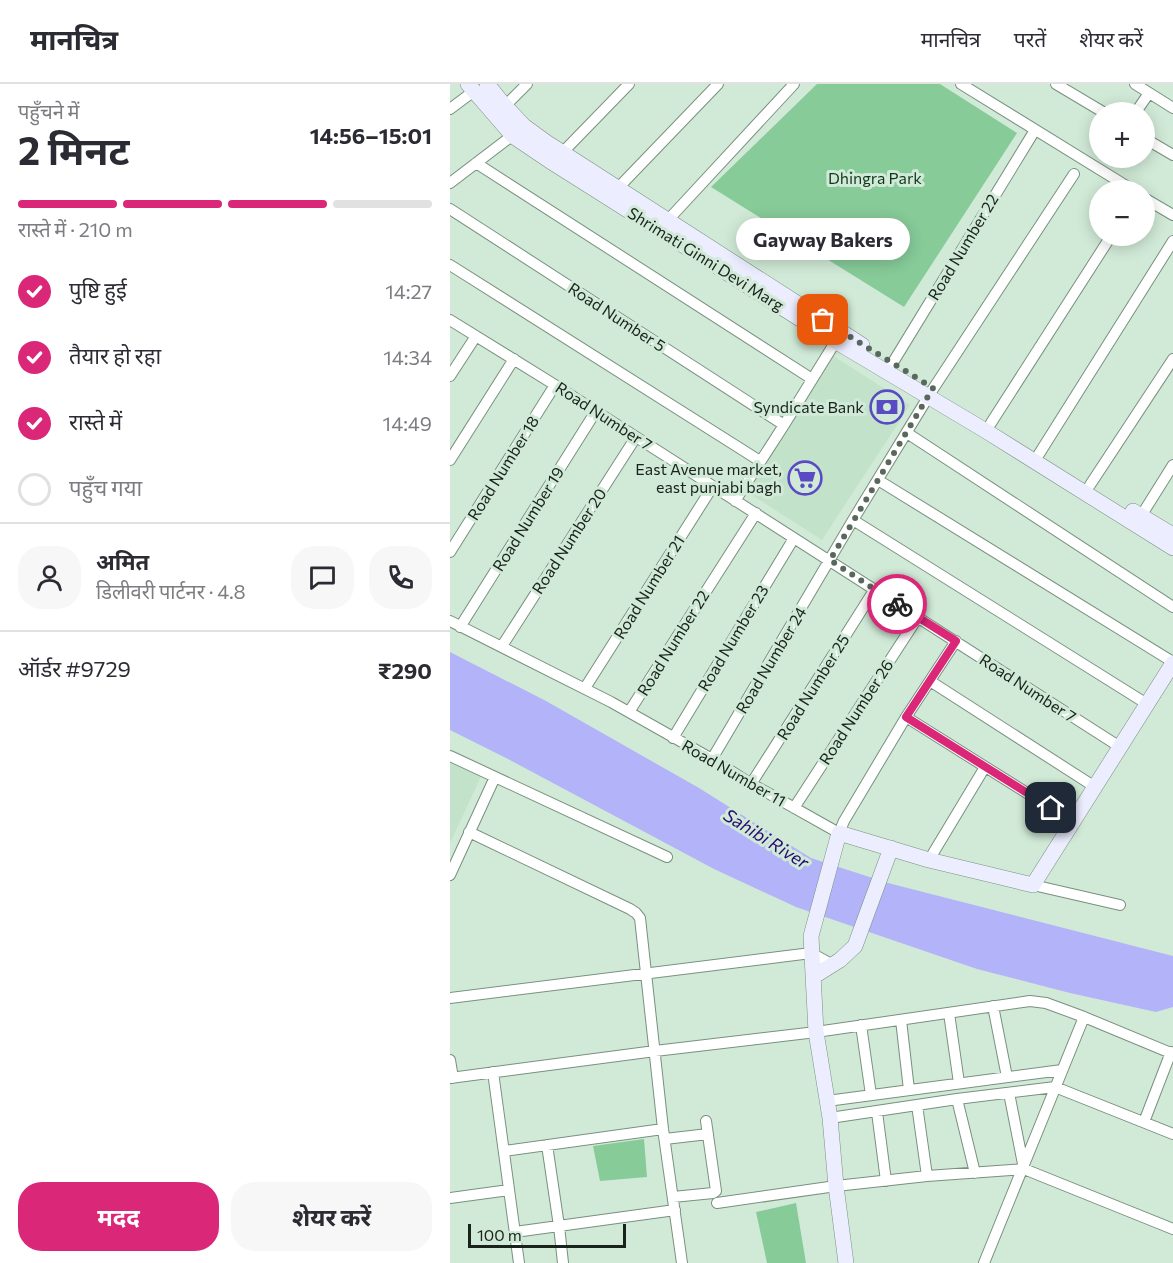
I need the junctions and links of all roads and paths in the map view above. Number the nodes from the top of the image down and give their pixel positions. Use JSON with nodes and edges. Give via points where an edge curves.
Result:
{"nodes":[{"id":1,"x":526,"y":84,"type":"edge"},
{"id":2,"x":629,"y":84,"type":"edge"},
{"id":3,"x":718,"y":84,"type":"edge"},
{"id":4,"x":794,"y":84,"type":"edge"},
{"id":5,"x":961,"y":84,"type":"edge"},
{"id":6,"x":1056,"y":84,"type":"edge"},
{"id":7,"x":1135,"y":84,"type":"edge"},
{"id":8,"x":477,"y":86,"type":"edge"},
{"id":9,"x":1149,"y":93,"type":"junction"},
{"id":10,"x":1143,"y":102,"type":"edge"},
{"id":11,"x":1089,"y":104,"type":"edge"},
{"id":12,"x":505,"y":106,"type":"junction"},
{"id":13,"x":1173,"y":108,"type":"edge"},
{"id":14,"x":450,"y":109,"type":"edge"},
{"id":15,"x":1035,"y":130,"type":"junction"},
{"id":16,"x":519,"y":131,"type":"junction"},
{"id":17,"x":1155,"y":144,"type":"edge"},
{"id":18,"x":562,"y":153,"type":"junction"},
{"id":19,"x":1173,"y":155,"type":"edge"},
{"id":20,"x":476,"y":163,"type":"junction"},
{"id":21,"x":1074,"y":174,"type":"dead end"},
{"id":22,"x":1117,"y":180,"type":"edge"},
{"id":23,"x":450,"y":183,"type":"edge"},
{"id":24,"x":618,"y":188,"type":"junction"},
{"id":25,"x":1155,"y":204,"type":"edge"},
{"id":26,"x":450,"y":209,"type":"edge"},
{"id":27,"x":1173,"y":215,"type":"edge"},
{"id":28,"x":668,"y":220,"type":"junction"},
{"id":29,"x":1173,"y":241,"type":"edge"},
{"id":30,"x":1105,"y":246,"type":"edge"},
{"id":31,"x":450,"y":265,"type":"edge"},
{"id":32,"x":450,"y":320,"type":"edge"},
{"id":33,"x":476,"y":336,"type":"junction"},
{"id":34,"x":838,"y":336,"type":"junction"},
{"id":35,"x":514,"y":358,"type":"junction"},
{"id":36,"x":1173,"y":359,"type":"edge"},
{"id":37,"x":892,"y":364,"type":"junction"},
{"id":38,"x":450,"y":376,"type":"edge"},
{"id":39,"x":812,"y":379,"type":"junction"},
{"id":40,"x":555,"y":385,"type":"junction"},
{"id":41,"x":931,"y":392,"type":"junction"},
{"id":42,"x":596,"y":411,"type":"junction"},
{"id":43,"x":991,"y":423,"type":"junction"},
{"id":44,"x":784,"y":425,"type":"junction"},
{"id":45,"x":907,"y":433,"type":"junction"},
{"id":46,"x":636,"y":437,"type":"junction"},
{"id":47,"x":1039,"y":454,"type":"junction"},
{"id":48,"x":450,"y":460,"type":"edge"},
{"id":49,"x":760,"y":461,"type":"junction"},
{"id":50,"x":1173,"y":465,"type":"edge"},
{"id":51,"x":878,"y":480,"type":"junction"},
{"id":52,"x":1090,"y":485,"type":"junction"},
{"id":53,"x":713,"y":486,"type":"junction"},
{"id":54,"x":735,"y":501,"type":"junction"},
{"id":55,"x":756,"y":513,"type":"junction"},
{"id":56,"x":1141,"y":516,"type":"junction"},
{"id":57,"x":853,"y":520,"type":"junction"},
{"id":58,"x":1173,"y":535,"type":"edge"},
{"id":59,"x":794,"y":538,"type":"junction"},
{"id":60,"x":1173,"y":548,"type":"edge"},
{"id":61,"x":450,"y":552,"type":"edge"},
{"id":62,"x":830,"y":560,"type":"junction"},
{"id":63,"x":875,"y":589,"type":"junction"},
{"id":64,"x":1173,"y":607,"type":"edge"},
{"id":65,"x":918,"y":617,"type":"junction"},
{"id":66,"x":455,"y":624,"type":"edge"},
{"id":67,"x":956,"y":641,"type":"junction"},
{"id":68,"x":502,"y":646,"type":"junction"},
{"id":69,"x":1173,"y":662,"type":"edge"},
{"id":70,"x":930,"y":681,"type":"junction"},
{"id":71,"x":585,"y":688,"type":"junction"},
{"id":72,"x":1147,"y":704,"type":"junction"},
{"id":73,"x":629,"y":712,"type":"junction"},
{"id":74,"x":906,"y":717,"type":"junction"},
{"id":75,"x":673,"y":738,"type":"junction"},
{"id":76,"x":1120,"y":747,"type":"junction"},
{"id":77,"x":450,"y":756,"type":"edge"},
{"id":78,"x":712,"y":759,"type":"junction"},
{"id":79,"x":984,"y":767,"type":"junction"},
{"id":80,"x":495,"y":777,"type":"junction"},
{"id":81,"x":751,"y":784,"type":"junction"},
{"id":82,"x":1095,"y":787,"type":"junction"},
{"id":83,"x":794,"y":808,"type":"junction"},
{"id":84,"x":1073,"y":822,"type":"junction"},
{"id":85,"x":469,"y":832,"type":"junction"},
{"id":86,"x":838,"y":837,"type":"junction"},
{"id":87,"x":889,"y":853,"type":"junction"},
{"id":88,"x":667,"y":857,"type":"dead end"},
{"id":89,"x":929,"y":860,"type":"junction"},
{"id":90,"x":450,"y":875,"type":"edge"},
{"id":91,"x":1034,"y":885,"type":"junction"},
{"id":92,"x":1120,"y":905,"type":"dead end"},
{"id":93,"x":811,"y":953,"type":"junction"},
{"id":94,"x":833,"y":964,"type":"junction"},
{"id":95,"x":645,"y":974,"type":"junction"},
{"id":96,"x":813,"y":977,"type":"junction"},
{"id":97,"x":450,"y":998,"type":"edge"},
{"id":98,"x":993,"y":1006,"type":"junction"},
{"id":99,"x":949,"y":1013,"type":"junction"},
{"id":100,"x":1084,"y":1017,"type":"junction"},
{"id":101,"x":901,"y":1020,"type":"junction"},
{"id":102,"x":861,"y":1025,"type":"junction"},
{"id":103,"x":816,"y":1032,"type":"junction"},
{"id":104,"x":655,"y":1051,"type":"junction"},
{"id":105,"x":1172,"y":1053,"type":"edge"},
{"id":106,"x":450,"y":1060,"type":"edge"},
{"id":107,"x":1062,"y":1070,"type":"junction"},
{"id":108,"x":494,"y":1072,"type":"junction"},
{"id":109,"x":1007,"y":1077,"type":"junction"},
{"id":110,"x":452,"y":1078,"type":"edge"},
{"id":111,"x":959,"y":1083,"type":"junction"},
{"id":112,"x":1055,"y":1087,"type":"junction"},
{"id":113,"x":909,"y":1090,"type":"junction"},
{"id":114,"x":1009,"y":1092,"type":"junction"},
{"id":115,"x":871,"y":1095,"type":"junction"},
{"id":116,"x":957,"y":1099,"type":"junction"},
{"id":117,"x":827,"y":1101,"type":"junction"},
{"id":118,"x":917,"y":1105,"type":"junction"},
{"id":119,"x":877,"y":1112,"type":"junction"},
{"id":120,"x":830,"y":1119,"type":"junction"},
{"id":121,"x":706,"y":1121,"type":"dead end"},
{"id":122,"x":1144,"y":1122,"type":"junction"},
{"id":123,"x":664,"y":1134,"type":"junction"},
{"id":124,"x":708,"y":1134,"type":"junction"},
{"id":125,"x":1173,"y":1134,"type":"edge"},
{"id":126,"x":547,"y":1144,"type":"junction"},
{"id":127,"x":504,"y":1151,"type":"junction"},
{"id":128,"x":1024,"y":1169,"type":"junction"},
{"id":129,"x":975,"y":1173,"type":"junction"},
{"id":130,"x":927,"y":1176,"type":"junction"},
{"id":131,"x":886,"y":1181,"type":"junction"},
{"id":132,"x":836,"y":1186,"type":"junction"},
{"id":133,"x":509,"y":1190,"type":"junction"},
{"id":134,"x":673,"y":1197,"type":"junction"},
{"id":135,"x":450,"y":1198,"type":"edge"},
{"id":136,"x":717,"y":1203,"type":"dead end"},
{"id":137,"x":675,"y":1210,"type":"junction"},
{"id":138,"x":559,"y":1226,"type":"junction"},
{"id":139,"x":1173,"y":1229,"type":"edge"},
{"id":140,"x":515,"y":1232,"type":"junction"},
{"id":141,"x":519,"y":1263,"type":"edge"},
{"id":142,"x":563,"y":1263,"type":"edge"},
{"id":143,"x":682,"y":1263,"type":"edge"},
{"id":144,"x":846,"y":1263,"type":"edge"},
{"id":145,"x":984,"y":1263,"type":"edge"}],
"edges":[{"from":1,"to":12,"type":"street"},
{"from":2,"to":18,"type":"street"},
{"from":3,"to":24,"type":"street"},
{"from":4,"to":28,"type":"street"},
{"from":5,"to":15,"type":"street"},
{"from":6,"to":11,"type":"street"},
{"from":7,"to":9,"type":"street"},
{"from":8,"to":12,"type":"street","name":"Shrimati Ginni Devi Marg"},
{"from":8,"to":14,"type":"street"},
{"from":8,"to":16,"type":"street","name":"Shrimati Ginni Devi Marg"},
{"from":9,"to":10,"type":"street"},
{"from":9,"to":13,"type":"street"},
{"from":12,"to":16,"type":"street","name":"Shrimati Ginni Devi Marg"},
{"from":15,"to":22,"type":"street"},
{"from":15,"to":37,"type":"street","name":"Road Number 22"},
{"from":16,"to":18,"type":"street","name":"Shrimati Ginni Devi Marg"},
{"from":16,"to":20,"type":"street"},
{"from":16,"to":34,"type":"street","name":"Shrimati Ginni Devi Marg","via":[[610,200]]},
{"from":17,"to":19,"type":"street"},
{"from":18,"to":24,"type":"street","name":"Shrimati Ginni Devi Marg"},
{"from":20,"to":23,"type":"street"},
{"from":20,"to":39,"type":"street"},
{"from":21,"to":41,"type":"street","name":"Road Number 24"},
{"from":24,"to":28,"type":"street","name":"Shrimati Ginni Devi Marg"},
{"from":25,"to":27,"type":"street"},
{"from":26,"to":44,"type":"street","name":"Road Number 5"},
{"from":28,"to":34,"type":"street","name":"Shrimati Ginni Devi Marg"},
{"from":29,"to":47,"type":"street"},
{"from":30,"to":43,"type":"street"},
{"from":31,"to":49,"type":"street"},
{"from":32,"to":33,"type":"street","name":"Road Number 7"},
{"from":33,"to":35,"type":"street","name":"Road Number 7"},
{"from":33,"to":38,"type":"street"},
{"from":34,"to":37,"type":"street","name":"Shrimati Ginni Devi Marg"},
{"from":34,"to":39,"type":"street"},
{"from":34,"to":41,"type":"street","name":"Shrimati Ginni Devi Marg"},
{"from":35,"to":40,"type":"street","name":"Road Number 7"},
{"from":35,"to":48,"type":"street"},
{"from":36,"to":52,"type":"street"},
{"from":37,"to":41,"type":"street","name":"Shrimati Ginni Devi Marg"},
{"from":39,"to":44,"type":"street"},
{"from":40,"to":42,"type":"street","name":"Road Number 7"},
{"from":40,"to":61,"type":"street","name":"Road Number 18"},
{"from":41,"to":43,"type":"street","name":"Shrimati Ginni Devi Marg"},
{"from":41,"to":45,"type":"street","name":"Road Number 24"},
{"from":41,"to":60,"type":"street","name":"Shrimati Ginni Devi Marg"},
{"from":42,"to":46,"type":"street","name":"Road Number 7"},
{"from":42,"to":66,"type":"street","name":"Road Number 19"},
{"from":43,"to":47,"type":"street","name":"Shrimati Ginni Devi Marg"},
{"from":44,"to":49,"type":"street"},
{"from":45,"to":51,"type":"street","name":"Road Number 24"},
{"from":45,"to":64,"type":"street"},
{"from":46,"to":53,"type":"street","name":"Road Number 7"},
{"from":46,"to":68,"type":"street","name":"Road Number 20"},
{"from":47,"to":52,"type":"street","name":"Shrimati Ginni Devi Marg"},
{"from":49,"to":54,"type":"street"},
{"from":50,"to":56,"type":"street"},
{"from":51,"to":57,"type":"street","name":"Road Number 24"},
{"from":51,"to":69,"type":"street"},
{"from":52,"to":56,"type":"street","name":"Shrimati Ginni Devi Marg"},
{"from":53,"to":54,"type":"street","name":"Road Number 7"},
{"from":53,"to":71,"type":"street","name":"Road Number 21"},
{"from":54,"to":55,"type":"street","name":"Road Number 7"},
{"from":55,"to":59,"type":"street","name":"Road Number 7"},
{"from":55,"to":73,"type":"street","name":"Road Number 22"},
{"from":56,"to":58,"type":"street","name":"Shrimati Ginni Devi Marg"},
{"from":57,"to":62,"type":"street","name":"Road Number 24"},
{"from":57,"to":72,"type":"street"},
{"from":59,"to":62,"type":"street","name":"Road Number 7"},
{"from":59,"to":75,"type":"street","name":"Road Number 23"},
{"from":62,"to":63,"type":"street","name":"Road Number 7"},
{"from":62,"to":78,"type":"street","name":"Road Number 24"},
{"from":63,"to":65,"type":"street","name":"Road Number 7"},
{"from":63,"to":81,"type":"street","name":"Road Number 25"},
{"from":65,"to":67,"type":"street","name":"Road Number 7"},
{"from":65,"to":83,"type":"street","name":"Road Number 26"},
{"from":66,"to":68,"type":"street","name":"Road Number 11"},
{"from":67,"to":70,"type":"street"},
{"from":67,"to":76,"type":"street","name":"Road Number 7"},
{"from":68,"to":71,"type":"street","name":"Road Number 11"},
{"from":69,"to":72,"type":"street"},
{"from":70,"to":74,"type":"street"},
{"from":70,"to":82,"type":"street"},
{"from":71,"to":73,"type":"street","name":"Road Number 11"},
{"from":72,"to":76,"type":"street"},
{"from":73,"to":75,"type":"street","name":"Road Number 11"},
{"from":74,"to":79,"type":"street"},
{"from":74,"to":86,"type":"street"},
{"from":75,"to":78,"type":"street","name":"Road Number 11"},
{"from":76,"to":82,"type":"street"},
{"from":77,"to":80,"type":"street"},
{"from":78,"to":81,"type":"street","name":"Road Number 11"},
{"from":79,"to":84,"type":"street"},
{"from":79,"to":89,"type":"street"},
{"from":80,"to":85,"type":"street"},
{"from":80,"to":88,"type":"street"},
{"from":81,"to":83,"type":"street","name":"Road Number 11"},
{"from":82,"to":84,"type":"street"},
{"from":83,"to":86,"type":"street","name":"Road Number 11"},
{"from":84,"to":91,"type":"street"},
{"from":85,"to":90,"type":"street"},
{"from":85,"to":95,"type":"street","via":[[636,913],[640,918]]},
{"from":86,"to":87,"type":"street","name":"Road Number 11"},
{"from":86,"to":93,"type":"street","via":[[811,936]]},
{"from":87,"to":89,"type":"street","name":"Road Number 11"},
{"from":87,"to":94,"type":"street","via":[[855,946]]},
{"from":89,"to":91,"type":"street","name":"Road Number 11"},
{"from":91,"to":92,"type":"street"},
{"from":93,"to":94,"type":"street"},
{"from":93,"to":95,"type":"street"},
{"from":93,"to":96,"type":"street"},
{"from":94,"to":96,"type":"street"},
{"from":95,"to":97,"type":"street"},
{"from":95,"to":104,"type":"street"},
{"from":96,"to":103,"type":"street"},
{"from":98,"to":99,"type":"street"},
{"from":98,"to":100,"type":"street","via":[[1039,1002]]},
{"from":98,"to":109,"type":"street"},
{"from":99,"to":101,"type":"street"},
{"from":99,"to":111,"type":"street"},
{"from":100,"to":105,"type":"street"},
{"from":100,"to":107,"type":"street"},
{"from":101,"to":102,"type":"street"},
{"from":101,"to":113,"type":"street"},
{"from":102,"to":103,"type":"street"},
{"from":102,"to":115,"type":"street"},
{"from":103,"to":104,"type":"street"},
{"from":103,"to":117,"type":"street"},
{"from":104,"to":108,"type":"street"},
{"from":104,"to":123,"type":"street"},
{"from":105,"to":122,"type":"street"},
{"from":106,"to":110,"type":"street"},
{"from":107,"to":109,"type":"street"},
{"from":107,"to":112,"type":"street"},
{"from":108,"to":110,"type":"street"},
{"from":108,"to":127,"type":"street"},
{"from":109,"to":111,"type":"street"},
{"from":111,"to":113,"type":"street"},
{"from":112,"to":114,"type":"street"},
{"from":112,"to":122,"type":"street"},
{"from":112,"to":128,"type":"street"},
{"from":113,"to":115,"type":"street"},
{"from":114,"to":116,"type":"street"},
{"from":114,"to":128,"type":"street"},
{"from":115,"to":117,"type":"street"},
{"from":116,"to":118,"type":"street"},
{"from":116,"to":129,"type":"street"},
{"from":117,"to":120,"type":"street"},
{"from":118,"to":119,"type":"street"},
{"from":118,"to":130,"type":"street"},
{"from":119,"to":120,"type":"street"},
{"from":119,"to":131,"type":"street"},
{"from":120,"to":132,"type":"street"},
{"from":121,"to":124,"type":"street"},
{"from":122,"to":125,"type":"street"},
{"from":123,"to":124,"type":"street"},
{"from":123,"to":126,"type":"street"},
{"from":123,"to":134,"type":"street"},
{"from":124,"to":134,"type":"street","via":[[716,1191]]},
{"from":126,"to":127,"type":"street"},
{"from":126,"to":138,"type":"street"},
{"from":127,"to":133,"type":"street"},
{"from":128,"to":129,"type":"street"},
{"from":128,"to":139,"type":"street"},
{"from":128,"to":145,"type":"street"},
{"from":129,"to":130,"type":"street"},
{"from":130,"to":131,"type":"street"},
{"from":131,"to":132,"type":"street"},
{"from":132,"to":136,"type":"street"},
{"from":132,"to":144,"type":"street"},
{"from":133,"to":135,"type":"street"},
{"from":133,"to":140,"type":"street"},
{"from":134,"to":137,"type":"street"},
{"from":137,"to":138,"type":"street"},
{"from":137,"to":143,"type":"street"},
{"from":138,"to":140,"type":"street"},
{"from":138,"to":142,"type":"street"},
{"from":140,"to":141,"type":"street"}]}
